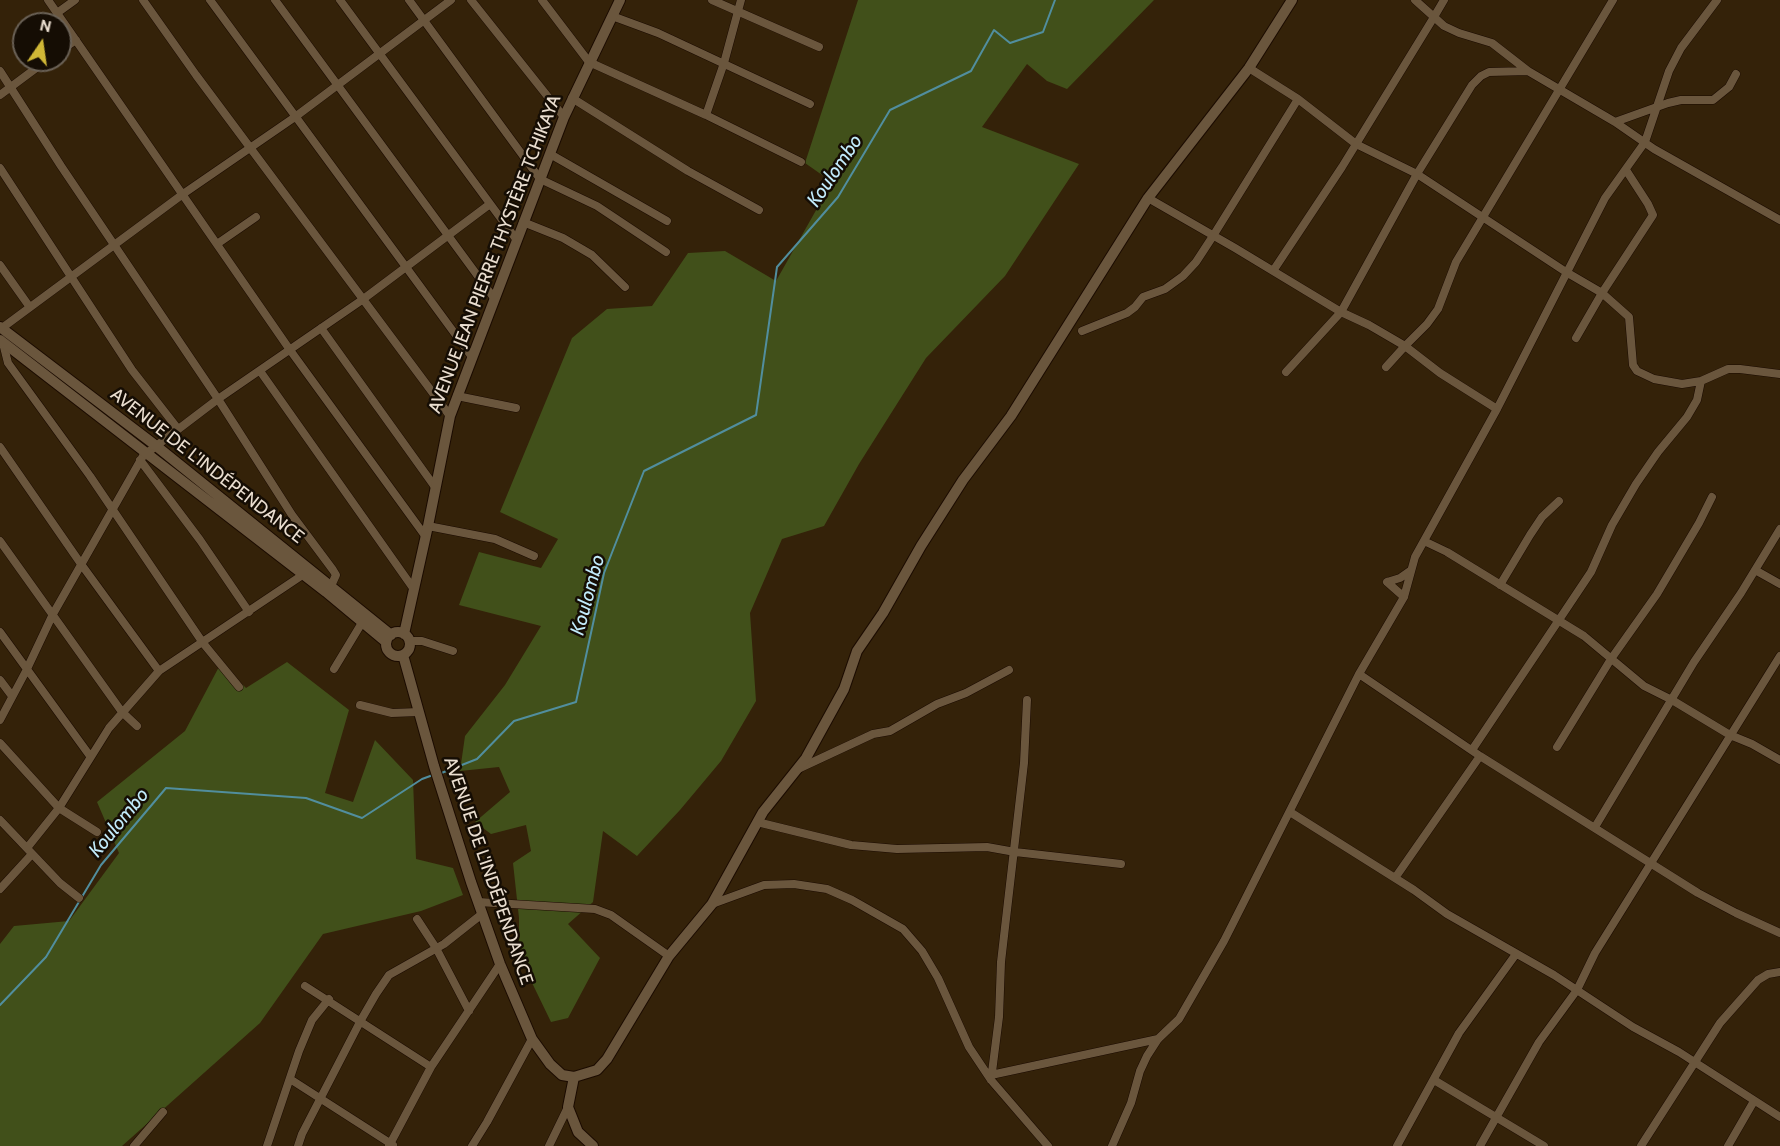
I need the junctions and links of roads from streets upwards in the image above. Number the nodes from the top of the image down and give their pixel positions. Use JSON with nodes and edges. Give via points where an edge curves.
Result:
{"nodes":[{"id":1,"x":75,"y":0,"type":"edge"},
{"id":2,"x":143,"y":0,"type":"edge"},
{"id":3,"x":210,"y":0,"type":"edge"},
{"id":4,"x":275,"y":0,"type":"edge"},
{"id":5,"x":340,"y":0,"type":"edge"},
{"id":6,"x":409,"y":0,"type":"edge"},
{"id":7,"x":452,"y":0,"type":"edge"},
{"id":8,"x":471,"y":0,"type":"edge"},
{"id":9,"x":542,"y":0,"type":"edge"},
{"id":10,"x":620,"y":0,"type":"edge"},
{"id":11,"x":712,"y":0,"type":"edge"},
{"id":12,"x":741,"y":0,"type":"edge"},
{"id":13,"x":1292,"y":0,"type":"edge"},
{"id":14,"x":1415,"y":0,"type":"edge"},
{"id":15,"x":1444,"y":0,"type":"edge"},
{"id":16,"x":1612,"y":0,"type":"edge"},
{"id":17,"x":1717,"y":0,"type":"edge"},
{"id":18,"x":58,"y":12,"type":"edge"},
{"id":19,"x":737,"y":12,"type":"junction"},
{"id":20,"x":612,"y":16,"type":"junction"},
{"id":21,"x":1434,"y":17,"type":"junction"},
{"id":22,"x":424,"y":21,"type":"junction"},
{"id":23,"x":72,"y":34,"type":"edge"},
{"id":24,"x":76,"y":40,"type":"junction"},
{"id":25,"x":72,"y":43,"type":"edge"},
{"id":26,"x":819,"y":47,"type":"dead end"},
{"id":27,"x":379,"y":54,"type":"junction"},
{"id":28,"x":589,"y":62,"type":"junction"},
{"id":29,"x":724,"y":63,"type":"junction"},
{"id":30,"x":1249,"y":68,"type":"junction"},
{"id":31,"x":0,"y":71,"type":"edge"},
{"id":32,"x":1528,"y":71,"type":"junction"},
{"id":33,"x":31,"y":72,"type":"edge"},
{"id":34,"x":1736,"y":74,"type":"dead end"},
{"id":35,"x":336,"y":86,"type":"junction"},
{"id":36,"x":11,"y":87,"type":"junction"},
{"id":37,"x":1559,"y":88,"type":"junction"},
{"id":38,"x":0,"y":95,"type":"edge"},
{"id":39,"x":572,"y":98,"type":"junction"},
{"id":40,"x":1298,"y":99,"type":"junction"},
{"id":41,"x":810,"y":104,"type":"dead end"},
{"id":42,"x":1655,"y":107,"type":"junction"},
{"id":43,"x":706,"y":115,"type":"junction"},
{"id":44,"x":295,"y":117,"type":"junction"},
{"id":45,"x":564,"y":117,"type":"junction"},
{"id":46,"x":1615,"y":122,"type":"junction"},
{"id":47,"x":1645,"y":142,"type":"junction"},
{"id":48,"x":1356,"y":144,"type":"junction"},
{"id":49,"x":250,"y":148,"type":"junction"},
{"id":50,"x":550,"y":154,"type":"junction"},
{"id":51,"x":801,"y":162,"type":"dead end"},
{"id":52,"x":0,"y":168,"type":"edge"},
{"id":53,"x":1626,"y":170,"type":"junction"},
{"id":54,"x":1417,"y":174,"type":"junction"},
{"id":55,"x":540,"y":179,"type":"junction"},
{"id":56,"x":183,"y":194,"type":"junction"},
{"id":57,"x":1148,"y":198,"type":"junction"},
{"id":58,"x":490,"y":204,"type":"junction"},
{"id":59,"x":759,"y":210,"type":"dead end"},
{"id":60,"x":256,"y":217,"type":"dead end"},
{"id":61,"x":1484,"y":218,"type":"junction"},
{"id":62,"x":1780,"y":220,"type":"edge"},
{"id":63,"x":667,"y":221,"type":"dead end"},
{"id":64,"x":523,"y":222,"type":"junction"},
{"id":65,"x":447,"y":235,"type":"junction"},
{"id":66,"x":1213,"y":236,"type":"junction"},
{"id":67,"x":516,"y":239,"type":"junction"},
{"id":68,"x":113,"y":244,"type":"junction"},
{"id":69,"x":217,"y":244,"type":"junction"},
{"id":70,"x":666,"y":252,"type":"dead end"},
{"id":71,"x":0,"y":265,"type":"edge"},
{"id":72,"x":405,"y":268,"type":"junction"},
{"id":73,"x":1274,"y":271,"type":"junction"},
{"id":74,"x":1566,"y":272,"type":"junction"},
{"id":75,"x":72,"y":275,"type":"junction"},
{"id":76,"x":625,"y":286,"type":"dead end"},
{"id":77,"x":1602,"y":293,"type":"junction"},
{"id":78,"x":494,"y":298,"type":"junction"},
{"id":79,"x":362,"y":300,"type":"junction"},
{"id":80,"x":29,"y":306,"type":"junction"},
{"id":81,"x":1341,"y":312,"type":"junction"},
{"id":82,"x":1,"y":328,"type":"edge"},
{"id":83,"x":321,"y":328,"type":"junction"},
{"id":84,"x":1082,"y":331,"type":"dead end"},
{"id":85,"x":1576,"y":338,"type":"dead end"},
{"id":86,"x":2,"y":341,"type":"edge"},
{"id":87,"x":1405,"y":346,"type":"junction"},
{"id":88,"x":290,"y":350,"type":"junction"},
{"id":89,"x":472,"y":357,"type":"junction"},
{"id":90,"x":1386,"y":366,"type":"dead end"},
{"id":91,"x":260,"y":370,"type":"junction"},
{"id":92,"x":1286,"y":372,"type":"dead end"},
{"id":93,"x":1780,"y":374,"type":"edge"},
{"id":94,"x":1701,"y":381,"type":"junction"},
{"id":95,"x":457,"y":396,"type":"junction"},
{"id":96,"x":218,"y":399,"type":"junction"},
{"id":97,"x":516,"y":408,"type":"dead end"},
{"id":98,"x":1497,"y":409,"type":"junction"},
{"id":99,"x":450,"y":416,"type":"junction"},
{"id":100,"x":178,"y":429,"type":"junction"},
{"id":101,"x":0,"y":447,"type":"edge"},
{"id":102,"x":147,"y":452,"type":"junction"},
{"id":103,"x":435,"y":487,"type":"junction"},
{"id":104,"x":1712,"y":497,"type":"dead end"},
{"id":105,"x":1558,"y":501,"type":"dead end"},
{"id":106,"x":111,"y":508,"type":"junction"},
{"id":107,"x":428,"y":526,"type":"junction"},
{"id":108,"x":1780,"y":529,"type":"edge"},
{"id":109,"x":426,"y":537,"type":"junction"},
{"id":110,"x":0,"y":541,"type":"edge"},
{"id":111,"x":1424,"y":541,"type":"junction"},
{"id":112,"x":534,"y":556,"type":"dead end"},
{"id":113,"x":81,"y":564,"type":"junction"},
{"id":114,"x":1755,"y":570,"type":"junction"},
{"id":115,"x":1410,"y":571,"type":"junction"},
{"id":116,"x":304,"y":574,"type":"junction"},
{"id":117,"x":1780,"y":584,"type":"edge"},
{"id":118,"x":1500,"y":585,"type":"junction"},
{"id":119,"x":331,"y":586,"type":"junction"},
{"id":120,"x":414,"y":588,"type":"junction"},
{"id":121,"x":1404,"y":597,"type":"junction"},
{"id":122,"x":249,"y":612,"type":"junction"},
{"id":123,"x":53,"y":614,"type":"junction"},
{"id":124,"x":1557,"y":620,"type":"junction"},
{"id":125,"x":363,"y":621,"type":"junction"},
{"id":126,"x":0,"y":632,"type":"edge"},
{"id":127,"x":406,"y":637,"type":"junction"},
{"id":128,"x":388,"y":639,"type":"junction"},
{"id":129,"x":202,"y":643,"type":"junction"},
{"id":130,"x":453,"y":651,"type":"dead end"},
{"id":131,"x":403,"y":655,"type":"junction"},
{"id":132,"x":1780,"y":656,"type":"edge"},
{"id":133,"x":1611,"y":659,"type":"junction"},
{"id":134,"x":334,"y":669,"type":"dead end"},
{"id":135,"x":1009,"y":670,"type":"dead end"},
{"id":136,"x":26,"y":671,"type":"junction"},
{"id":137,"x":159,"y":671,"type":"junction"},
{"id":138,"x":1359,"y":674,"type":"junction"},
{"id":139,"x":0,"y":680,"type":"edge"},
{"id":140,"x":239,"y":687,"type":"dead end"},
{"id":141,"x":12,"y":696,"type":"junction"},
{"id":142,"x":1027,"y":700,"type":"dead end"},
{"id":143,"x":1672,"y":700,"type":"junction"},
{"id":144,"x":360,"y":705,"type":"dead end"},
{"id":145,"x":122,"y":712,"type":"junction"},
{"id":146,"x":419,"y":712,"type":"junction"},
{"id":147,"x":0,"y":720,"type":"edge"},
{"id":148,"x":137,"y":726,"type":"dead end"},
{"id":149,"x":1730,"y":735,"type":"junction"},
{"id":150,"x":0,"y":743,"type":"edge"},
{"id":151,"x":1557,"y":747,"type":"dead end"},
{"id":152,"x":1472,"y":750,"type":"junction"},
{"id":153,"x":90,"y":756,"type":"junction"},
{"id":154,"x":1480,"y":756,"type":"junction"},
{"id":155,"x":1780,"y":760,"type":"edge"},
{"id":156,"x":796,"y":770,"type":"junction"},
{"id":157,"x":59,"y":808,"type":"junction"},
{"id":158,"x":1290,"y":812,"type":"junction"},
{"id":159,"x":0,"y":820,"type":"edge"},
{"id":160,"x":757,"y":822,"type":"junction"},
{"id":161,"x":1596,"y":827,"type":"junction"},
{"id":162,"x":97,"y":832,"type":"dead end"},
{"id":163,"x":29,"y":851,"type":"junction"},
{"id":164,"x":1015,"y":852,"type":"junction"},
{"id":165,"x":1121,"y":864,"type":"dead end"},
{"id":166,"x":1651,"y":864,"type":"junction"},
{"id":167,"x":1395,"y":878,"type":"junction"},
{"id":168,"x":0,"y":889,"type":"edge"},
{"id":169,"x":78,"y":898,"type":"dead end"},
{"id":170,"x":478,"y":902,"type":"junction"},
{"id":171,"x":712,"y":904,"type":"junction"},
{"id":172,"x":482,"y":914,"type":"junction"},
{"id":173,"x":417,"y":919,"type":"dead end"},
{"id":174,"x":1780,"y":933,"type":"edge"},
{"id":175,"x":436,"y":948,"type":"junction"},
{"id":176,"x":1516,"y":954,"type":"junction"},
{"id":177,"x":669,"y":956,"type":"junction"},
{"id":178,"x":500,"y":964,"type":"junction"},
{"id":179,"x":1780,"y":972,"type":"edge"},
{"id":180,"x":305,"y":986,"type":"dead end"},
{"id":181,"x":1577,"y":990,"type":"junction"},
{"id":182,"x":328,"y":999,"type":"junction"},
{"id":183,"x":469,"y":1011,"type":"junction"},
{"id":184,"x":361,"y":1020,"type":"junction"},
{"id":185,"x":532,"y":1039,"type":"junction"},
{"id":186,"x":1158,"y":1040,"type":"junction"},
{"id":187,"x":1696,"y":1063,"type":"junction"},
{"id":188,"x":431,"y":1067,"type":"junction"},
{"id":189,"x":574,"y":1077,"type":"junction"},
{"id":190,"x":991,"y":1078,"type":"junction"},
{"id":191,"x":290,"y":1079,"type":"junction"},
{"id":192,"x":1434,"y":1080,"type":"junction"},
{"id":193,"x":320,"y":1100,"type":"junction"},
{"id":194,"x":1754,"y":1101,"type":"junction"},
{"id":195,"x":568,"y":1107,"type":"junction"},
{"id":196,"x":163,"y":1112,"type":"dead end"},
{"id":197,"x":1780,"y":1117,"type":"edge"},
{"id":198,"x":1497,"y":1118,"type":"junction"},
{"id":199,"x":391,"y":1145,"type":"edge"},
{"id":200,"x":134,"y":1146,"type":"edge"},
{"id":201,"x":267,"y":1146,"type":"edge"},
{"id":202,"x":298,"y":1146,"type":"edge"},
{"id":203,"x":472,"y":1146,"type":"edge"},
{"id":204,"x":549,"y":1146,"type":"edge"},
{"id":205,"x":593,"y":1146,"type":"edge"},
{"id":206,"x":1048,"y":1146,"type":"edge"},
{"id":207,"x":1112,"y":1146,"type":"edge"},
{"id":208,"x":1397,"y":1146,"type":"edge"},
{"id":209,"x":1480,"y":1146,"type":"edge"},
{"id":210,"x":1544,"y":1146,"type":"edge"},
{"id":211,"x":1641,"y":1146,"type":"edge"},
{"id":212,"x":1728,"y":1146,"type":"edge"}],
"edges":[{"from":1,"to":18,"type":"street"},
{"from":2,"to":49,"type":"street"},
{"from":3,"to":44,"type":"street"},
{"from":4,"to":35,"type":"street"},
{"from":5,"to":27,"type":"street"},
{"from":6,"to":22,"type":"street"},
{"from":7,"to":22,"type":"street"},
{"from":8,"to":45,"type":"street"},
{"from":9,"to":28,"type":"street"},
{"from":10,"to":20,"type":"street","name":"AVENUE JEAN PIERRE THYSTÈRE TCHIKAYA"},
{"from":11,"to":19,"type":"street"},
{"from":12,"to":19,"type":"street"},
{"from":13,"to":30,"type":"street"},
{"from":14,"to":21,"type":"street"},
{"from":15,"to":21,"type":"street"},
{"from":16,"to":37,"type":"street"},
{"from":17,"to":42,"type":"street","via":[[1681,48]]},
{"from":19,"to":26,"type":"street"},
{"from":19,"to":29,"type":"street"},
{"from":20,"to":28,"type":"street","name":"AVENUE JEAN PIERRE THYSTÈRE TCHIKAYA"},
{"from":20,"to":29,"type":"street"},
{"from":21,"to":32,"type":"street","via":[[1459,33],[1492,44]]},
{"from":21,"to":48,"type":"street"},
{"from":22,"to":27,"type":"street"},
{"from":22,"to":55,"type":"street"},
{"from":23,"to":24,"type":"street"},
{"from":24,"to":25,"type":"street"},
{"from":24,"to":56,"type":"street"},
{"from":27,"to":35,"type":"street"},
{"from":27,"to":58,"type":"street"},
{"from":28,"to":39,"type":"street","name":"AVENUE JEAN PIERRE THYSTÈRE TCHIKAYA"},
{"from":28,"to":43,"type":"street"},
{"from":29,"to":41,"type":"street"},
{"from":29,"to":43,"type":"street"},
{"from":30,"to":40,"type":"street"},
{"from":30,"to":57,"type":"street"},
{"from":31,"to":36,"type":"street"},
{"from":32,"to":37,"type":"street"},
{"from":32,"to":54,"type":"street","via":[[1489,72],[1480,76]]},
{"from":33,"to":36,"type":"street"},
{"from":34,"to":42,"type":"street","via":[[1713,100],[1681,100]]},
{"from":35,"to":44,"type":"street"},
{"from":35,"to":65,"type":"street"},
{"from":36,"to":38,"type":"street"},
{"from":36,"to":68,"type":"street"},
{"from":37,"to":46,"type":"street"},
{"from":37,"to":61,"type":"street"},
{"from":39,"to":45,"type":"street","name":"AVENUE JEAN PIERRE THYSTÈRE TCHIKAYA"},
{"from":39,"to":59,"type":"street","via":[[678,165]]},
{"from":40,"to":48,"type":"street"},
{"from":40,"to":66,"type":"street"},
{"from":42,"to":46,"type":"street"},
{"from":42,"to":47,"type":"street"},
{"from":43,"to":51,"type":"street"},
{"from":44,"to":49,"type":"street"},
{"from":44,"to":72,"type":"street"},
{"from":45,"to":50,"type":"street","name":"AVENUE JEAN PIERRE THYSTÈRE TCHIKAYA"},
{"from":46,"to":47,"type":"street"},
{"from":47,"to":53,"type":"street"},
{"from":47,"to":62,"type":"street"},
{"from":48,"to":54,"type":"street"},
{"from":48,"to":73,"type":"street"},
{"from":49,"to":56,"type":"street"},
{"from":49,"to":79,"type":"street"},
{"from":50,"to":55,"type":"street","name":"AVENUE JEAN PIERRE THYSTÈRE TCHIKAYA"},
{"from":50,"to":63,"type":"street"},
{"from":52,"to":75,"type":"street"},
{"from":53,"to":74,"type":"street","via":[[1605,198]]},
{"from":53,"to":77,"type":"street","via":[[1653,215]]},
{"from":54,"to":61,"type":"street"},
{"from":54,"to":81,"type":"street"},
{"from":55,"to":64,"type":"street","name":"AVENUE JEAN PIERRE THYSTÈRE TCHIKAYA"},
{"from":55,"to":70,"type":"street","via":[[597,206]]},
{"from":56,"to":68,"type":"street"},
{"from":56,"to":69,"type":"street"},
{"from":57,"to":66,"type":"street"},
{"from":57,"to":156,"type":"street","via":[[1011,416],[963,480],[921,546],[857,651],[830,718]]},
{"from":58,"to":65,"type":"street"},
{"from":58,"to":67,"type":"street"},
{"from":60,"to":69,"type":"street"},
{"from":61,"to":74,"type":"street"},
{"from":61,"to":87,"type":"street","via":[[1456,262],[1438,309]]},
{"from":64,"to":67,"type":"street","name":"AVENUE JEAN PIERRE THYSTÈRE TCHIKAYA"},
{"from":64,"to":76,"type":"street","via":[[592,255]]},
{"from":65,"to":72,"type":"street"},
{"from":65,"to":78,"type":"street"},
{"from":66,"to":73,"type":"street"},
{"from":66,"to":84,"type":"street","via":[[1183,276],[1143,297],[1126,313]]},
{"from":67,"to":78,"type":"street","name":"AVENUE JEAN PIERRE THYSTÈRE TCHIKAYA"},
{"from":68,"to":75,"type":"street"},
{"from":68,"to":96,"type":"street"},
{"from":69,"to":88,"type":"street"},
{"from":71,"to":80,"type":"street"},
{"from":72,"to":79,"type":"street"},
{"from":72,"to":89,"type":"street"},
{"from":73,"to":81,"type":"street"},
{"from":74,"to":77,"type":"street"},
{"from":74,"to":98,"type":"street"},
{"from":75,"to":80,"type":"street"},
{"from":75,"to":100,"type":"street","via":[[132,370]]},
{"from":77,"to":85,"type":"street"},
{"from":77,"to":94,"type":"street","via":[[1629,317],[1633,365],[1637,371],[1668,383]]},
{"from":78,"to":89,"type":"street","name":"AVENUE JEAN PIERRE THYSTÈRE TCHIKAYA"},
{"from":79,"to":83,"type":"street"},
{"from":79,"to":99,"type":"street"},
{"from":80,"to":82,"type":"street"},
{"from":81,"to":87,"type":"street"},
{"from":81,"to":92,"type":"street"},
{"from":82,"to":102,"type":"street","name":"AVENUE DE L'INDÉPENDANCE"},
{"from":83,"to":88,"type":"street"},
{"from":83,"to":103,"type":"street"},
{"from":86,"to":102,"type":"street","name":"AVENUE DE L'INDÉPENDANCE"},
{"from":86,"to":106,"type":"street","via":[[8,363]]},
{"from":87,"to":90,"type":"street"},
{"from":87,"to":98,"type":"street"},
{"from":88,"to":91,"type":"street"},
{"from":88,"to":109,"type":"street"},
{"from":89,"to":95,"type":"street","name":"AVENUE JEAN PIERRE THYSTÈRE TCHIKAYA"},
{"from":91,"to":96,"type":"street"},
{"from":91,"to":120,"type":"street"},
{"from":93,"to":94,"type":"street","via":[[1728,369]]},
{"from":94,"to":124,"type":"street","via":[[1688,417],[1636,484],[1591,573]]},
{"from":95,"to":97,"type":"street"},
{"from":95,"to":99,"type":"street","name":"AVENUE JEAN PIERRE THYSTÈRE TCHIKAYA"},
{"from":96,"to":100,"type":"street"},
{"from":96,"to":119,"type":"street","via":[[292,515],[333,570],[336,575]]},
{"from":98,"to":111,"type":"street"},
{"from":99,"to":103,"type":"street","name":"AVENUE JEAN PIERRE THYSTÈRE TCHIKAYA"},
{"from":100,"to":102,"type":"street"},
{"from":101,"to":113,"type":"street"},
{"from":102,"to":106,"type":"street"},
{"from":102,"to":116,"type":"street","name":"AVENUE DE L'INDÉPENDANCE"},
{"from":102,"to":119,"type":"street","name":"AVENUE DE L'INDÉPENDANCE"},
{"from":102,"to":122,"type":"street"},
{"from":103,"to":107,"type":"street","name":"AVENUE JEAN PIERRE THYSTÈRE TCHIKAYA"},
{"from":104,"to":133,"type":"street","via":[[1657,594]]},
{"from":105,"to":118,"type":"street","via":[[1536,526]]},
{"from":106,"to":113,"type":"street"},
{"from":106,"to":129,"type":"street"},
{"from":107,"to":109,"type":"street","name":"AVENUE JEAN PIERRE THYSTÈRE TCHIKAYA"},
{"from":107,"to":112,"type":"street","via":[[495,539]]},
{"from":108,"to":114,"type":"street"},
{"from":109,"to":120,"type":"street","name":"AVENUE JEAN PIERRE THYSTÈRE TCHIKAYA"},
{"from":110,"to":123,"type":"street"},
{"from":111,"to":115,"type":"street"},
{"from":111,"to":118,"type":"street"},
{"from":113,"to":123,"type":"street"},
{"from":113,"to":137,"type":"street"},
{"from":114,"to":117,"type":"street"},
{"from":114,"to":143,"type":"street"},
{"from":115,"to":121,"type":"street"},
{"from":115,"to":121,"type":"street","via":[[1387,582]]},
{"from":116,"to":122,"type":"street"},
{"from":116,"to":125,"type":"street","name":"AVENUE DE L'INDÉPENDANCE"},
{"from":118,"to":124,"type":"street"},
{"from":119,"to":128,"type":"street","name":"AVENUE DE L'INDÉPENDANCE"},
{"from":120,"to":127,"type":"street","name":"AVENUE JEAN PIERRE THYSTÈRE TCHIKAYA"},
{"from":121,"to":138,"type":"street"},
{"from":122,"to":129,"type":"street"},
{"from":123,"to":136,"type":"street"},
{"from":123,"to":145,"type":"street"},
{"from":124,"to":133,"type":"street","via":[[1593,642]]},
{"from":124,"to":152,"type":"street"},
{"from":125,"to":128,"type":"street","name":"AVENUE DE L'INDÉPENDANCE"},
{"from":125,"to":134,"type":"street"},
{"from":126,"to":136,"type":"street"},
{"from":127,"to":128,"type":"street","via":[[396,632]]},
{"from":127,"to":130,"type":"street"},
{"from":127,"to":131,"type":"street","via":[[409,649]]},
{"from":128,"to":131,"type":"street","via":[[391,654]]},
{"from":129,"to":137,"type":"street"},
{"from":129,"to":140,"type":"street"},
{"from":131,"to":146,"type":"street","name":"AVENUE DE L'INDÉPENDANCE"},
{"from":132,"to":149,"type":"street"},
{"from":133,"to":143,"type":"street","via":[[1644,686]]},
{"from":133,"to":151,"type":"street"},
{"from":135,"to":156,"type":"street","via":[[890,731],[873,734]]},
{"from":136,"to":141,"type":"street"},
{"from":136,"to":153,"type":"street"},
{"from":137,"to":145,"type":"street"},
{"from":138,"to":152,"type":"street"},
{"from":138,"to":158,"type":"street"},
{"from":139,"to":141,"type":"street"},
{"from":141,"to":147,"type":"street"},
{"from":142,"to":164,"type":"street"},
{"from":143,"to":149,"type":"street"},
{"from":143,"to":161,"type":"street"},
{"from":144,"to":146,"type":"street","via":[[392,713]]},
{"from":145,"to":148,"type":"street"},
{"from":145,"to":153,"type":"street"},
{"from":146,"to":170,"type":"street","name":"AVENUE DE L'INDÉPENDANCE"},
{"from":149,"to":155,"type":"street"},
{"from":149,"to":166,"type":"street"},
{"from":150,"to":157,"type":"street"},
{"from":152,"to":154,"type":"street"},
{"from":153,"to":157,"type":"street"},
{"from":154,"to":161,"type":"street"},
{"from":154,"to":167,"type":"street"},
{"from":156,"to":160,"type":"street"},
{"from":157,"to":162,"type":"street"},
{"from":157,"to":163,"type":"street"},
{"from":158,"to":167,"type":"street"},
{"from":158,"to":186,"type":"street","via":[[1188,1005]]},
{"from":159,"to":163,"type":"street"},
{"from":160,"to":164,"type":"street","via":[[851,845],[897,849],[987,847]]},
{"from":160,"to":171,"type":"street"},
{"from":161,"to":166,"type":"street"},
{"from":163,"to":168,"type":"street"},
{"from":163,"to":169,"type":"street"},
{"from":164,"to":165,"type":"street"},
{"from":164,"to":190,"type":"street","via":[[1000,962],[999,1017]]},
{"from":166,"to":174,"type":"street","via":[[1698,893]]},
{"from":166,"to":181,"type":"street","via":[[1595,953]]},
{"from":167,"to":176,"type":"street"},
{"from":170,"to":172,"type":"street","name":"AVENUE DE L'INDÉPENDANCE"},
{"from":170,"to":177,"type":"street","via":[[595,909],[611,915]]},
{"from":171,"to":177,"type":"street"},
{"from":171,"to":190,"type":"street","via":[[764,885],[794,884],[827,890],[877,912],[903,929],[922,951],[969,1047]]},
{"from":172,"to":175,"type":"street"},
{"from":172,"to":178,"type":"street","name":"AVENUE DE L'INDÉPENDANCE"},
{"from":173,"to":175,"type":"street"},
{"from":175,"to":183,"type":"street"},
{"from":175,"to":184,"type":"street","via":[[389,975]]},
{"from":176,"to":181,"type":"street"},
{"from":176,"to":192,"type":"street","via":[[1459,1033]]},
{"from":177,"to":189,"type":"street","via":[[607,1059],[597,1070]]},
{"from":178,"to":183,"type":"street"},
{"from":178,"to":185,"type":"street","name":"AVENUE DE L'INDÉPENDANCE"},
{"from":179,"to":187,"type":"street","via":[[1758,980],[1720,1023]]},
{"from":180,"to":182,"type":"street"},
{"from":181,"to":187,"type":"street"},
{"from":181,"to":198,"type":"street","via":[[1539,1042]]},
{"from":182,"to":184,"type":"street"},
{"from":182,"to":191,"type":"street","via":[[312,1020]]},
{"from":183,"to":188,"type":"street"},
{"from":184,"to":188,"type":"street"},
{"from":184,"to":193,"type":"street"},
{"from":185,"to":189,"type":"street","name":"AVENUE DE L'INDÉPENDANCE","via":[[562,1075]]},
{"from":185,"to":203,"type":"street"},
{"from":186,"to":190,"type":"street"},
{"from":186,"to":207,"type":"street","via":[[1140,1071]]},
{"from":187,"to":194,"type":"street"},
{"from":187,"to":211,"type":"street"},
{"from":188,"to":199,"type":"street"},
{"from":189,"to":195,"type":"street"},
{"from":190,"to":206,"type":"street"},
{"from":191,"to":193,"type":"street"},
{"from":191,"to":201,"type":"street"},
{"from":192,"to":198,"type":"street"},
{"from":192,"to":208,"type":"street"},
{"from":193,"to":199,"type":"street"},
{"from":193,"to":202,"type":"street"},
{"from":194,"to":197,"type":"street"},
{"from":194,"to":212,"type":"street"},
{"from":195,"to":204,"type":"street"},
{"from":195,"to":205,"type":"street","via":[[578,1132]]},
{"from":196,"to":200,"type":"street"},
{"from":198,"to":209,"type":"street"},
{"from":198,"to":210,"type":"street"}]}
